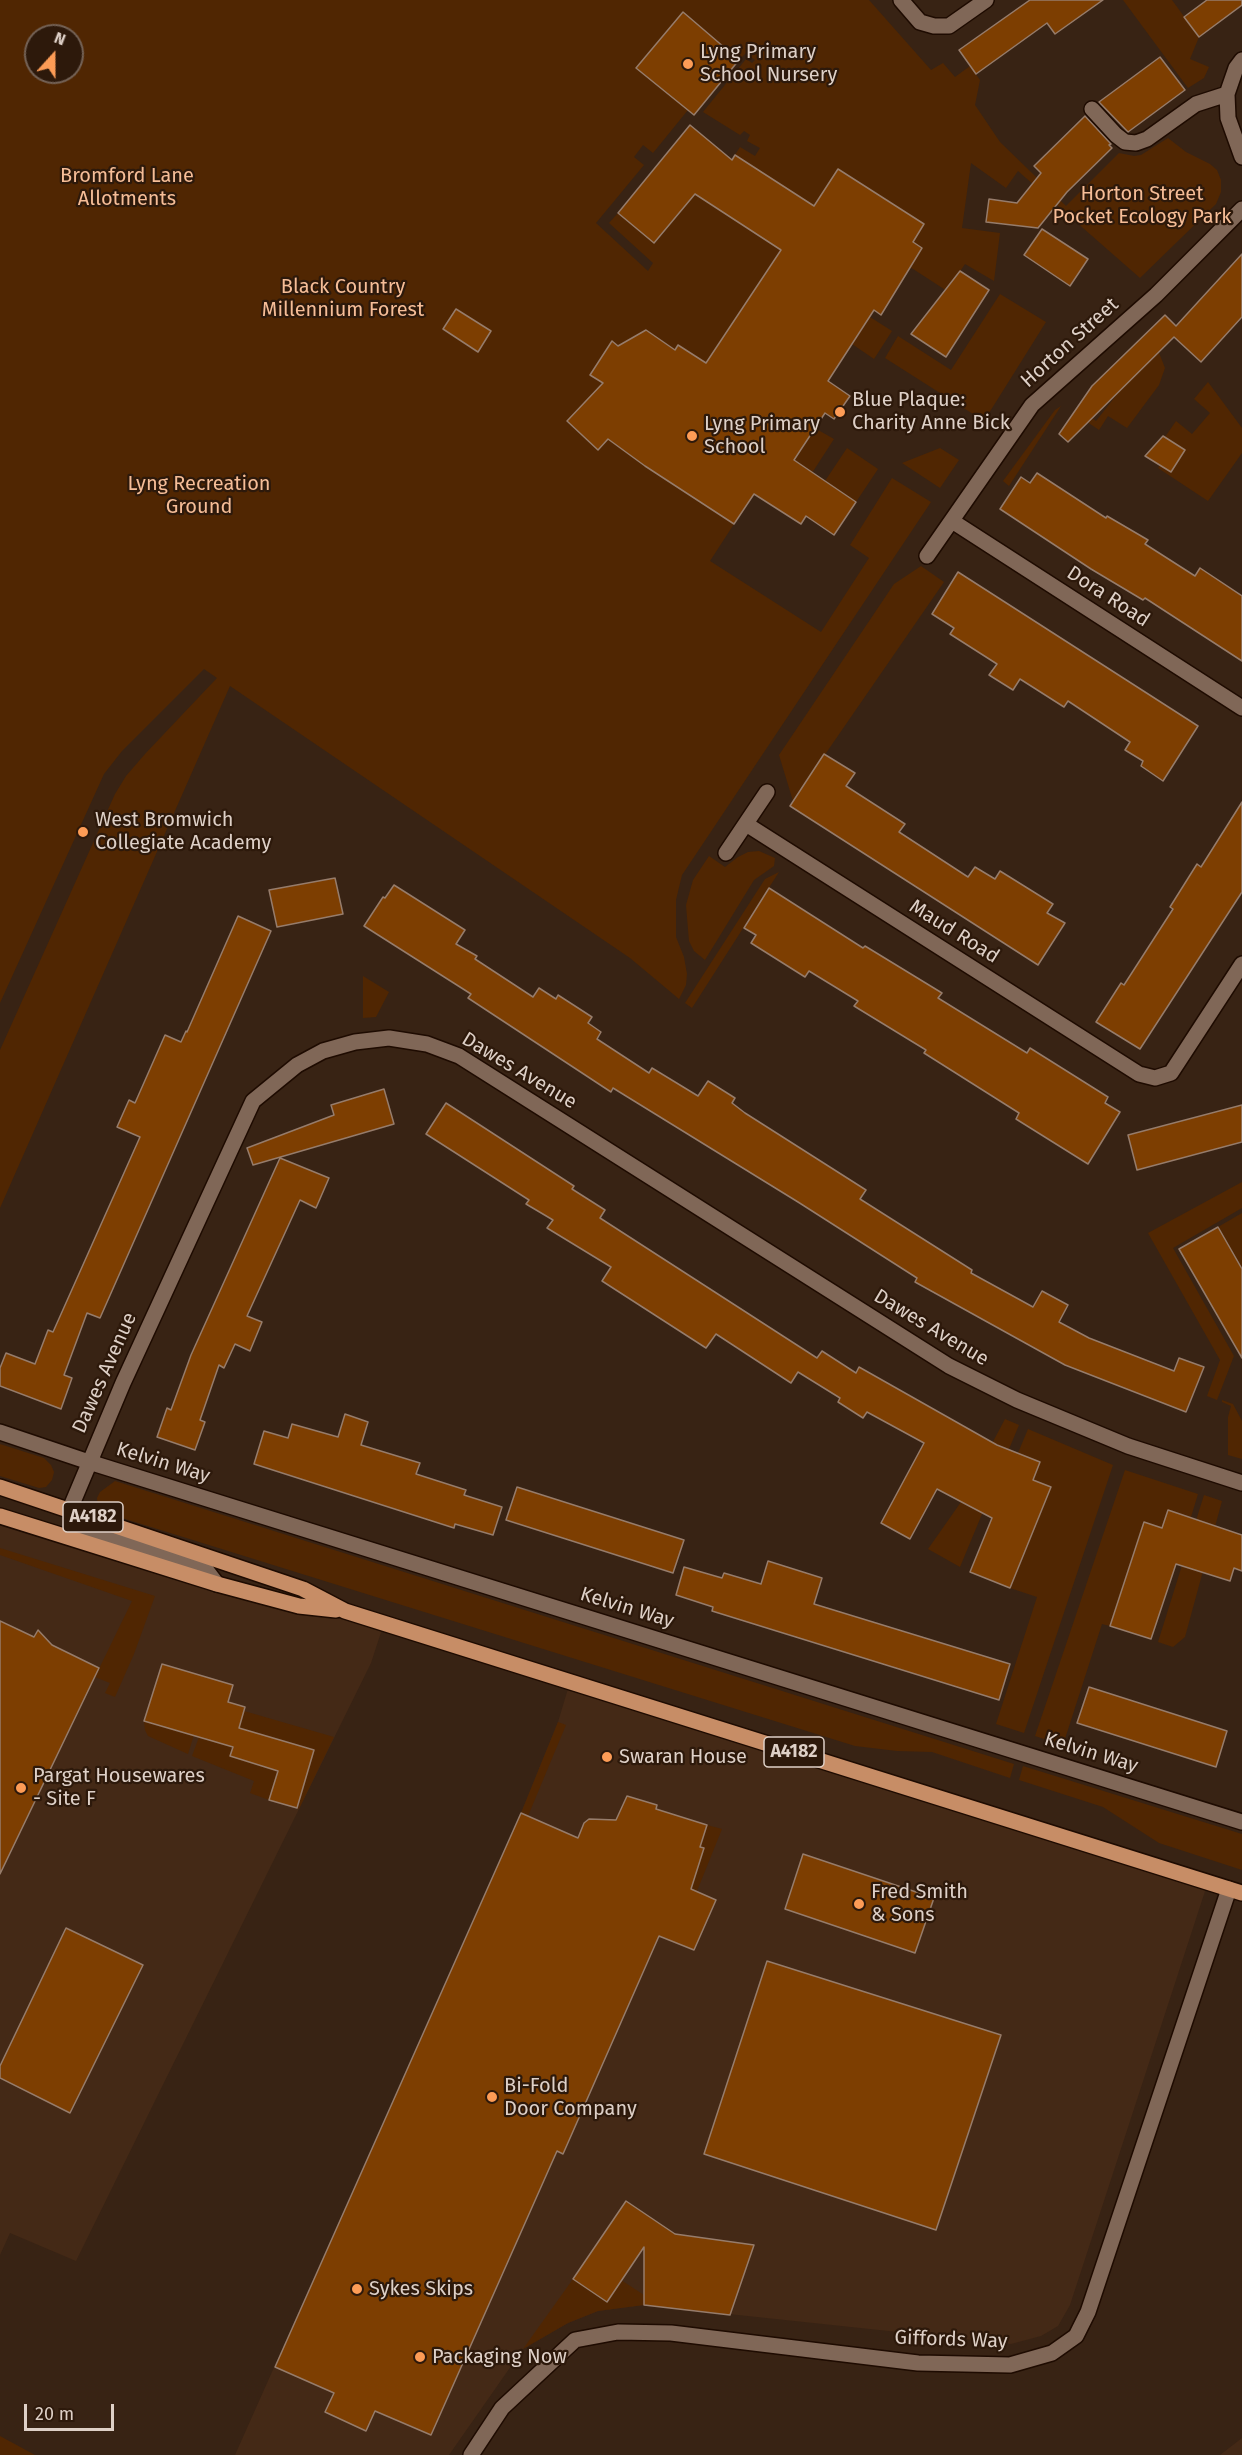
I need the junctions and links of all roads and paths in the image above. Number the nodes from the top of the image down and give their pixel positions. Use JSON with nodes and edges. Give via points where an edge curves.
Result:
{"nodes":[{"id":1,"x":901,"y":0,"type":"edge"},
{"id":2,"x":986,"y":0,"type":"edge"},
{"id":3,"x":1242,"y":60,"type":"edge"},
{"id":4,"x":1227,"y":94,"type":"junction"},
{"id":5,"x":1092,"y":109,"type":"dead end"},
{"id":6,"x":1242,"y":157,"type":"edge"},
{"id":7,"x":1242,"y":208,"type":"edge"},
{"id":8,"x":952,"y":521,"type":"junction"},
{"id":9,"x":927,"y":556,"type":"dead end"},
{"id":10,"x":1242,"y":708,"type":"edge"},
{"id":11,"x":767,"y":792,"type":"dead end"},
{"id":12,"x":746,"y":824,"type":"junction"},
{"id":13,"x":726,"y":853,"type":"dead end"},
{"id":14,"x":1242,"y":964,"type":"edge"},
{"id":15,"x":0,"y":1432,"type":"edge"},
{"id":16,"x":89,"y":1462,"type":"junction"},
{"id":17,"x":1242,"y":1483,"type":"edge"},
{"id":18,"x":0,"y":1488,"type":"edge"},
{"id":19,"x":70,"y":1509,"type":"junction"},
{"id":20,"x":0,"y":1516,"type":"edge"},
{"id":21,"x":218,"y":1584,"type":"junction"},
{"id":22,"x":345,"y":1611,"type":"junction"},
{"id":23,"x":1242,"y":1822,"type":"edge"},
{"id":24,"x":1236,"y":1891,"type":"edge"},
{"id":25,"x":471,"y":2455,"type":"edge"}],
"edges":[{"from":1,"to":2,"type":"street","via":[[920,22],[949,26]]},
{"from":3,"to":4,"type":"street"},
{"from":4,"to":5,"type":"street","via":[[1196,104],[1136,143],[1125,142]]},
{"from":4,"to":6,"type":"street","via":[[1228,118]]},
{"from":7,"to":8,"type":"street","name":"Horton Street","via":[[1156,295],[1032,405]]},
{"from":8,"to":9,"type":"street","name":"Horton Street"},
{"from":8,"to":10,"type":"street","name":"Dora Road"},
{"from":11,"to":12,"type":"street"},
{"from":12,"to":13,"type":"street"},
{"from":12,"to":14,"type":"street","name":"Maud Road","via":[[1139,1074],[1155,1078],[1171,1073]]},
{"from":15,"to":16,"type":"street","name":"Kelvin Way"},
{"from":16,"to":17,"type":"street","name":"Dawes Avenue","via":[[253,1101],[297,1065],[323,1051],[389,1038],[427,1044],[459,1056],[949,1366],[1017,1400],[1128,1446]]},
{"from":16,"to":19,"type":"street","name":"Dawes Avenue"},
{"from":16,"to":23,"type":"street","name":"Kelvin Way"},
{"from":18,"to":19,"type":"main road","number":"A4182"},
{"from":19,"to":21,"type":"street","via":[[72,1524],[204,1567]]},
{"from":19,"to":22,"type":"main road","number":"A4182","via":[[303,1588]]},
{"from":20,"to":21,"type":"main road","number":"A4182"},
{"from":21,"to":22,"type":"main road","number":"A4182","via":[[300,1606]]},
{"from":22,"to":24,"type":"main road","number":"A4182"},
{"from":24,"to":25,"type":"street","name":"Giffords Way","via":[[1088,2313],[1076,2336],[1052,2353],[1010,2365],[918,2363],[671,2333],[618,2331],[575,2340],[502,2408]]}]}
